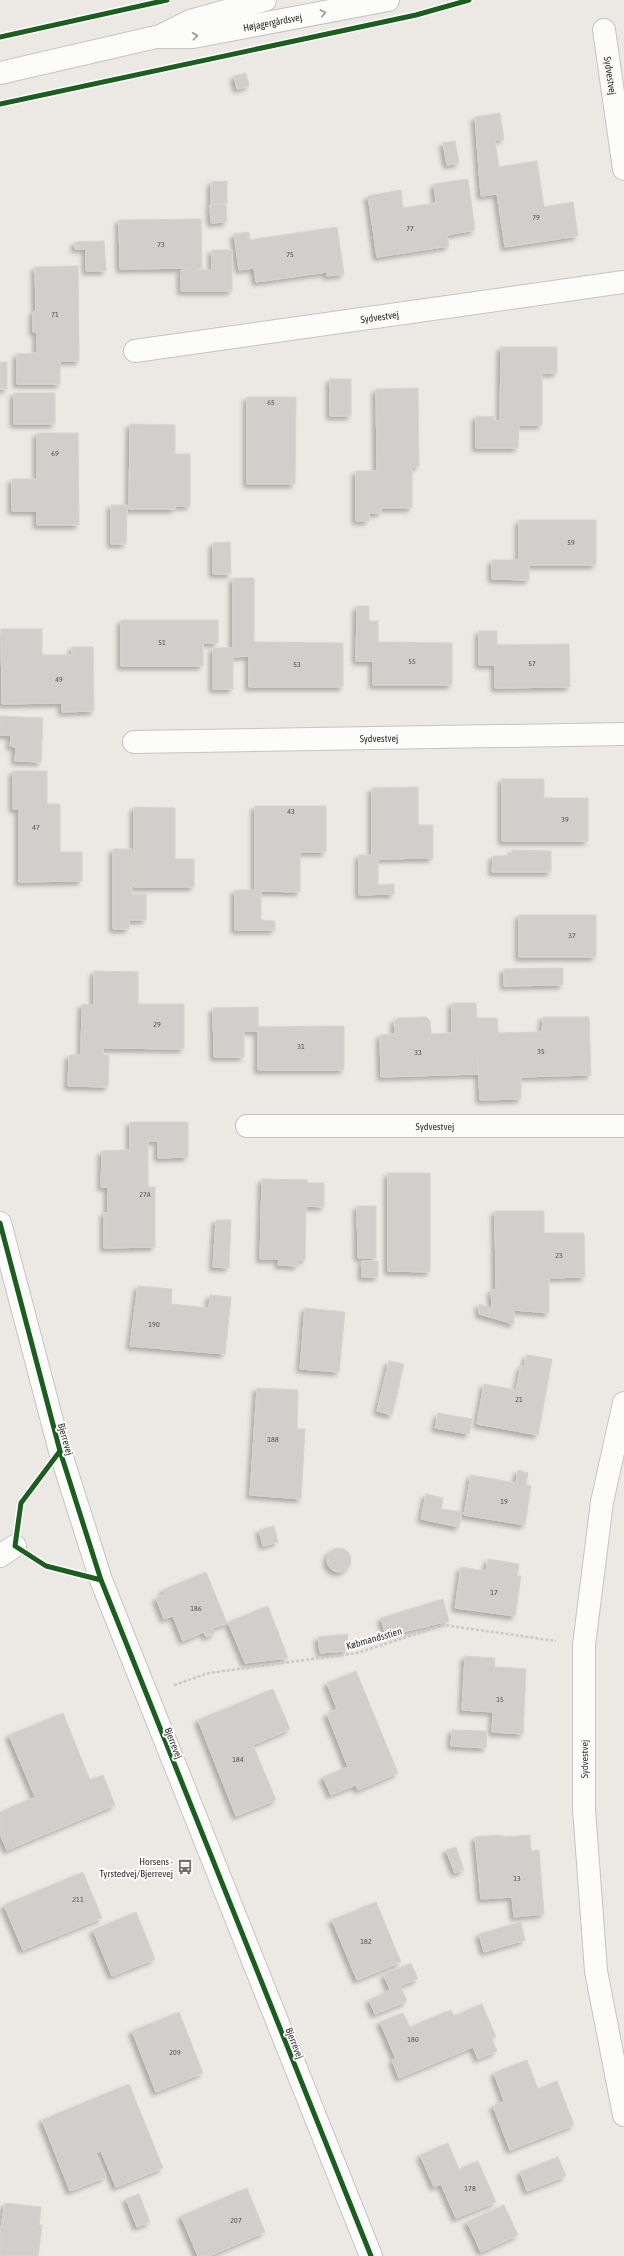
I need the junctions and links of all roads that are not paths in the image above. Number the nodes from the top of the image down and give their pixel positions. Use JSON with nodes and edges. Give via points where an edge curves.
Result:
{"nodes":[{"id":1,"x":265,"y":0,"type":"edge"},
{"id":2,"x":383,"y":0,"type":"edge"},
{"id":3,"x":604,"y":30,"type":"dead end"},
{"id":4,"x":156,"y":37,"type":"junction"},
{"id":5,"x":0,"y":73,"type":"edge"},
{"id":6,"x":624,"y":169,"type":"edge"},
{"id":7,"x":624,"y":282,"type":"edge"},
{"id":8,"x":135,"y":350,"type":"dead end"},
{"id":9,"x":624,"y":734,"type":"edge"},
{"id":10,"x":134,"y":742,"type":"dead end"},
{"id":11,"x":247,"y":1126,"type":"dead end"},
{"id":12,"x":624,"y":1126,"type":"edge"},
{"id":13,"x":0,"y":1223,"type":"edge"},
{"id":14,"x":624,"y":1403,"type":"edge"},
{"id":15,"x":624,"y":2114,"type":"edge"},
{"id":16,"x":371,"y":2256,"type":"edge"}],
"edges":[{"from":1,"to":4,"type":"street","name":"Højagergårdsvej","via":[[190,21]]},
{"from":4,"to":2,"type":"street","name":"Højagergårdsvej","one_way":true,"via":[[193,37]]},
{"from":3,"to":6,"type":"street","name":"Sydvestvej"},
{"from":4,"to":5,"type":"street","name":"Højagergårdsvej"},
{"from":7,"to":8,"type":"street","name":"Sydvestvej"},
{"from":9,"to":10,"type":"street","name":"Sydvestvej"},
{"from":11,"to":12,"type":"street","name":"Sydvestvej"},
{"from":13,"to":16,"type":"street","name":"Bjerrevej","via":[[73,1496],[101,1580]]},
{"from":14,"to":15,"type":"street","name":"Sydvestvej","via":[[602,1502],[584,1645],[584,1809],[596,1971]]}]}
